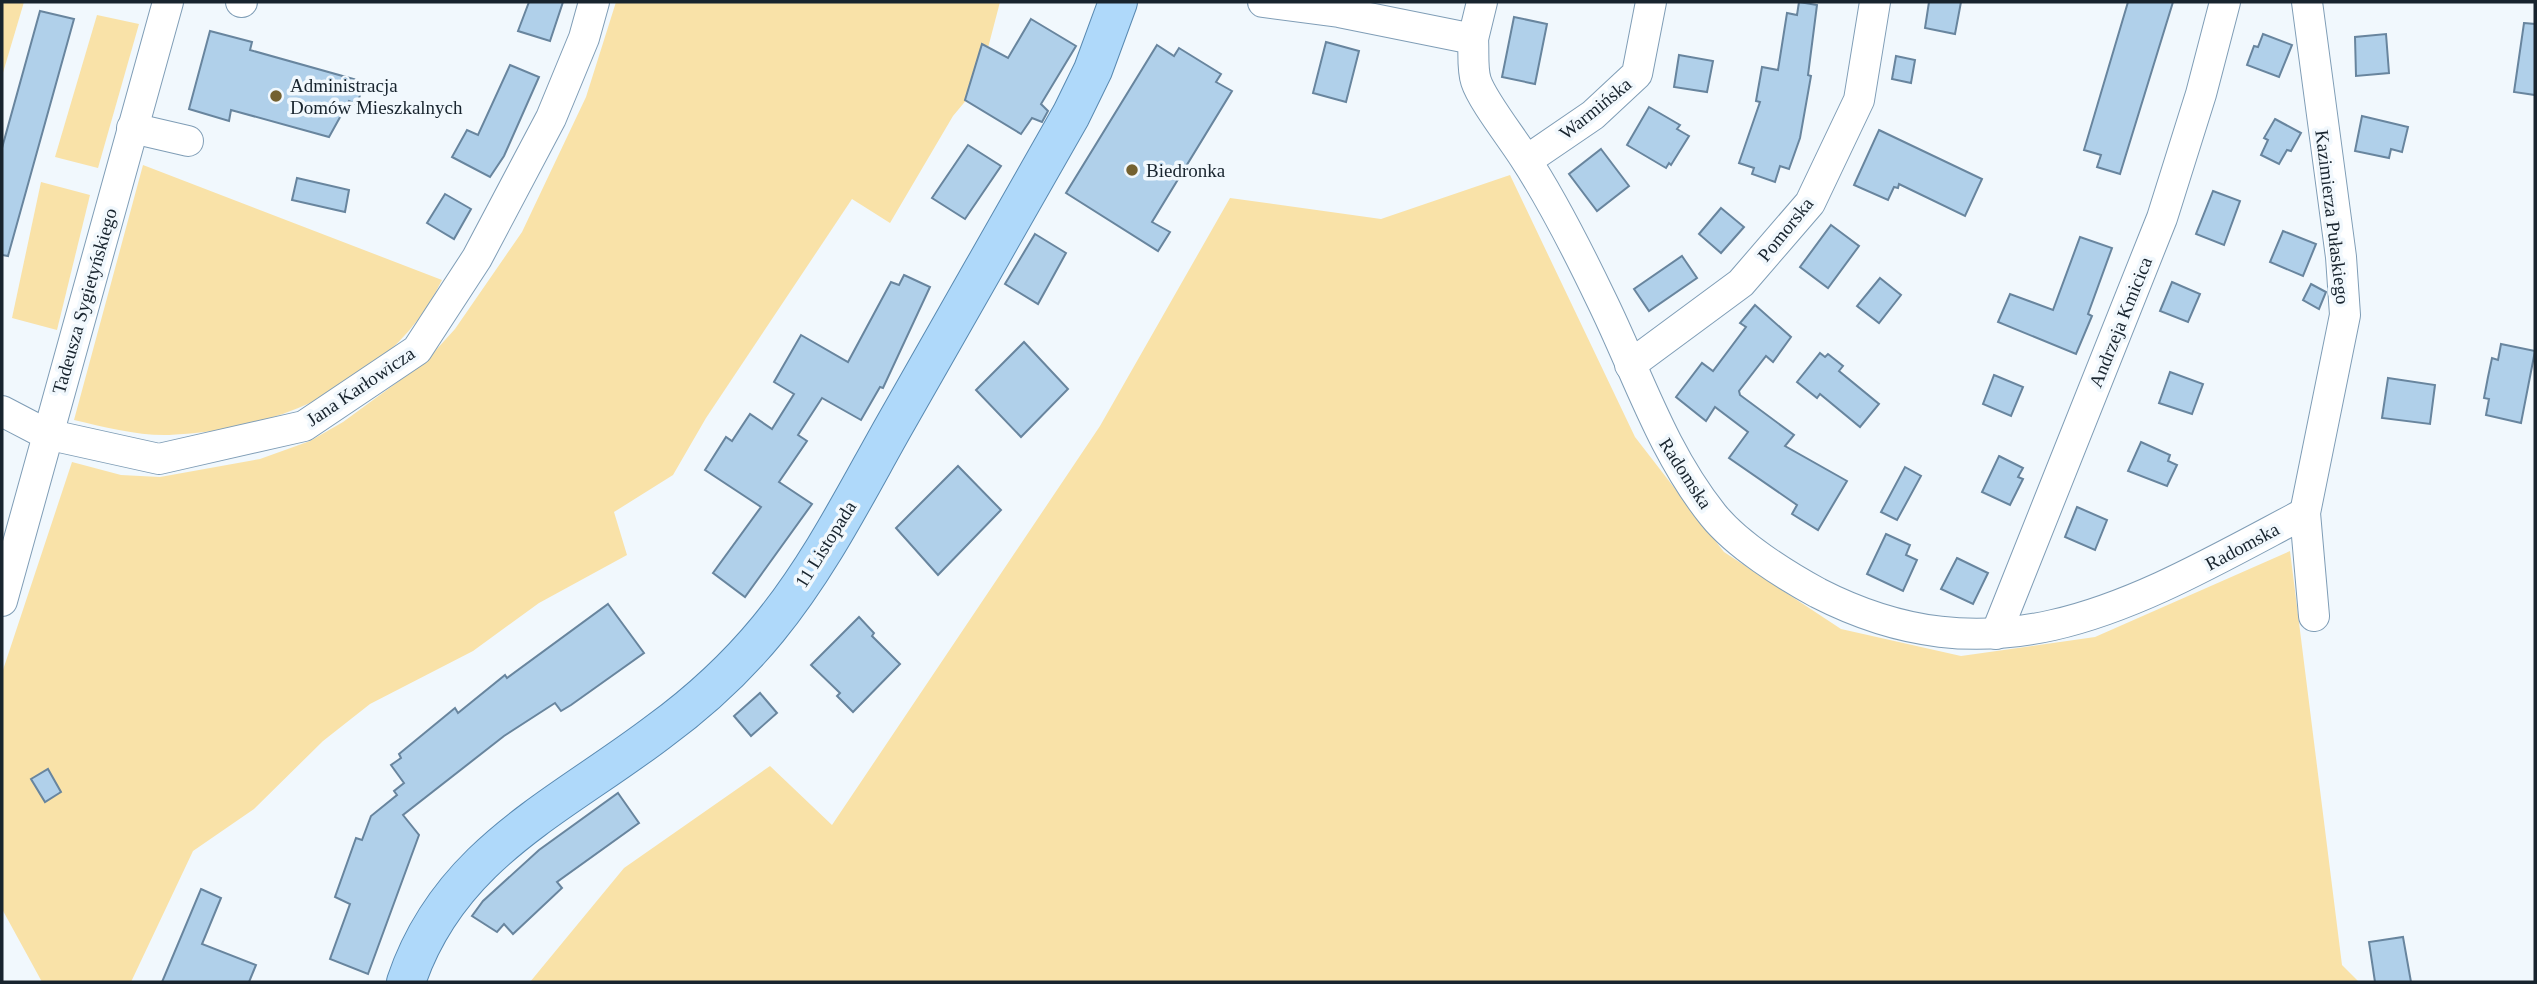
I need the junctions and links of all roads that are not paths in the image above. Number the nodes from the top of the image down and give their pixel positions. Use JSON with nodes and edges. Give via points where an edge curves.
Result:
{"nodes":[{"id":1,"x":168,"y":2,"type":"edge"},
{"id":2,"x":594,"y":2,"type":"edge"},
{"id":3,"x":1118,"y":2,"type":"edge"},
{"id":4,"x":1263,"y":2,"type":"edge"},
{"id":5,"x":1482,"y":2,"type":"edge"},
{"id":6,"x":1651,"y":2,"type":"edge"},
{"id":7,"x":1875,"y":2,"type":"edge"},
{"id":8,"x":2225,"y":2,"type":"edge"},
{"id":9,"x":2307,"y":2,"type":"edge"},
{"id":10,"x":1473,"y":40,"type":"junction"},
{"id":11,"x":132,"y":128,"type":"junction"},
{"id":12,"x":188,"y":141,"type":"dead end"},
{"id":13,"x":1527,"y":160,"type":"junction"},
{"id":14,"x":1630,"y":365,"type":"junction"},
{"id":15,"x":2,"y":411,"type":"edge"},
{"id":16,"x":46,"y":434,"type":"junction"},
{"id":17,"x":2305,"y":513,"type":"junction"},
{"id":18,"x":2,"y":601,"type":"edge"},
{"id":19,"x":2314,"y":617,"type":"dead end"},
{"id":20,"x":1996,"y":635,"type":"junction"},
{"id":21,"x":406,"y":982,"type":"edge"}],
"edges":[{"from":1,"to":11,"type":"street","name":"Tadeusza Sygietyńskiego"},
{"from":2,"to":16,"type":"street","name":"Jana Karłowicza","via":[[551,118],[477,258],[417,350],[304,426],[159,459]]},
{"from":3,"to":21,"type":"main road","name":"11 Listopada","via":[[1071,115],[840,523],[786,606],[746,654],[696,702],[657,734],[524,824],[484,858],[440,914]]},
{"from":4,"to":10,"type":"street","via":[[1339,12]]},
{"from":5,"to":10,"type":"street","name":"Radomska"},
{"from":6,"to":13,"type":"street","name":"Warmińska","via":[[1637,74],[1593,115]]},
{"from":7,"to":14,"type":"street","name":"Pomorska","via":[[1859,100],[1810,203],[1741,283]]},
{"from":8,"to":20,"type":"street","name":"Andrzeja Kmicica","via":[[2162,218]]},
{"from":9,"to":17,"type":"street","name":"Kazimierza Pułaskiego","via":[[2345,315]]},
{"from":10,"to":13,"type":"street","name":"Radomska","via":[[1476,82]]},
{"from":11,"to":12,"type":"street"},
{"from":11,"to":16,"type":"street","name":"Tadeusza Sygietyńskiego"},
{"from":13,"to":14,"type":"street","name":"Radomska","via":[[1601,298]]},
{"from":14,"to":20,"type":"street","name":"Radomska","via":[[1662,439],[1714,517],[1780,573],[1849,608],[1927,631]]},
{"from":15,"to":16,"type":"street","name":"Jana Karłowicza"},
{"from":16,"to":18,"type":"street","name":"Tadeusza Sygietyńskiego"},
{"from":17,"to":19,"type":"street","name":"Kazimierza Pułaskiego"},
{"from":17,"to":20,"type":"street","name":"Radomska","via":[[2109,611]]}]}
